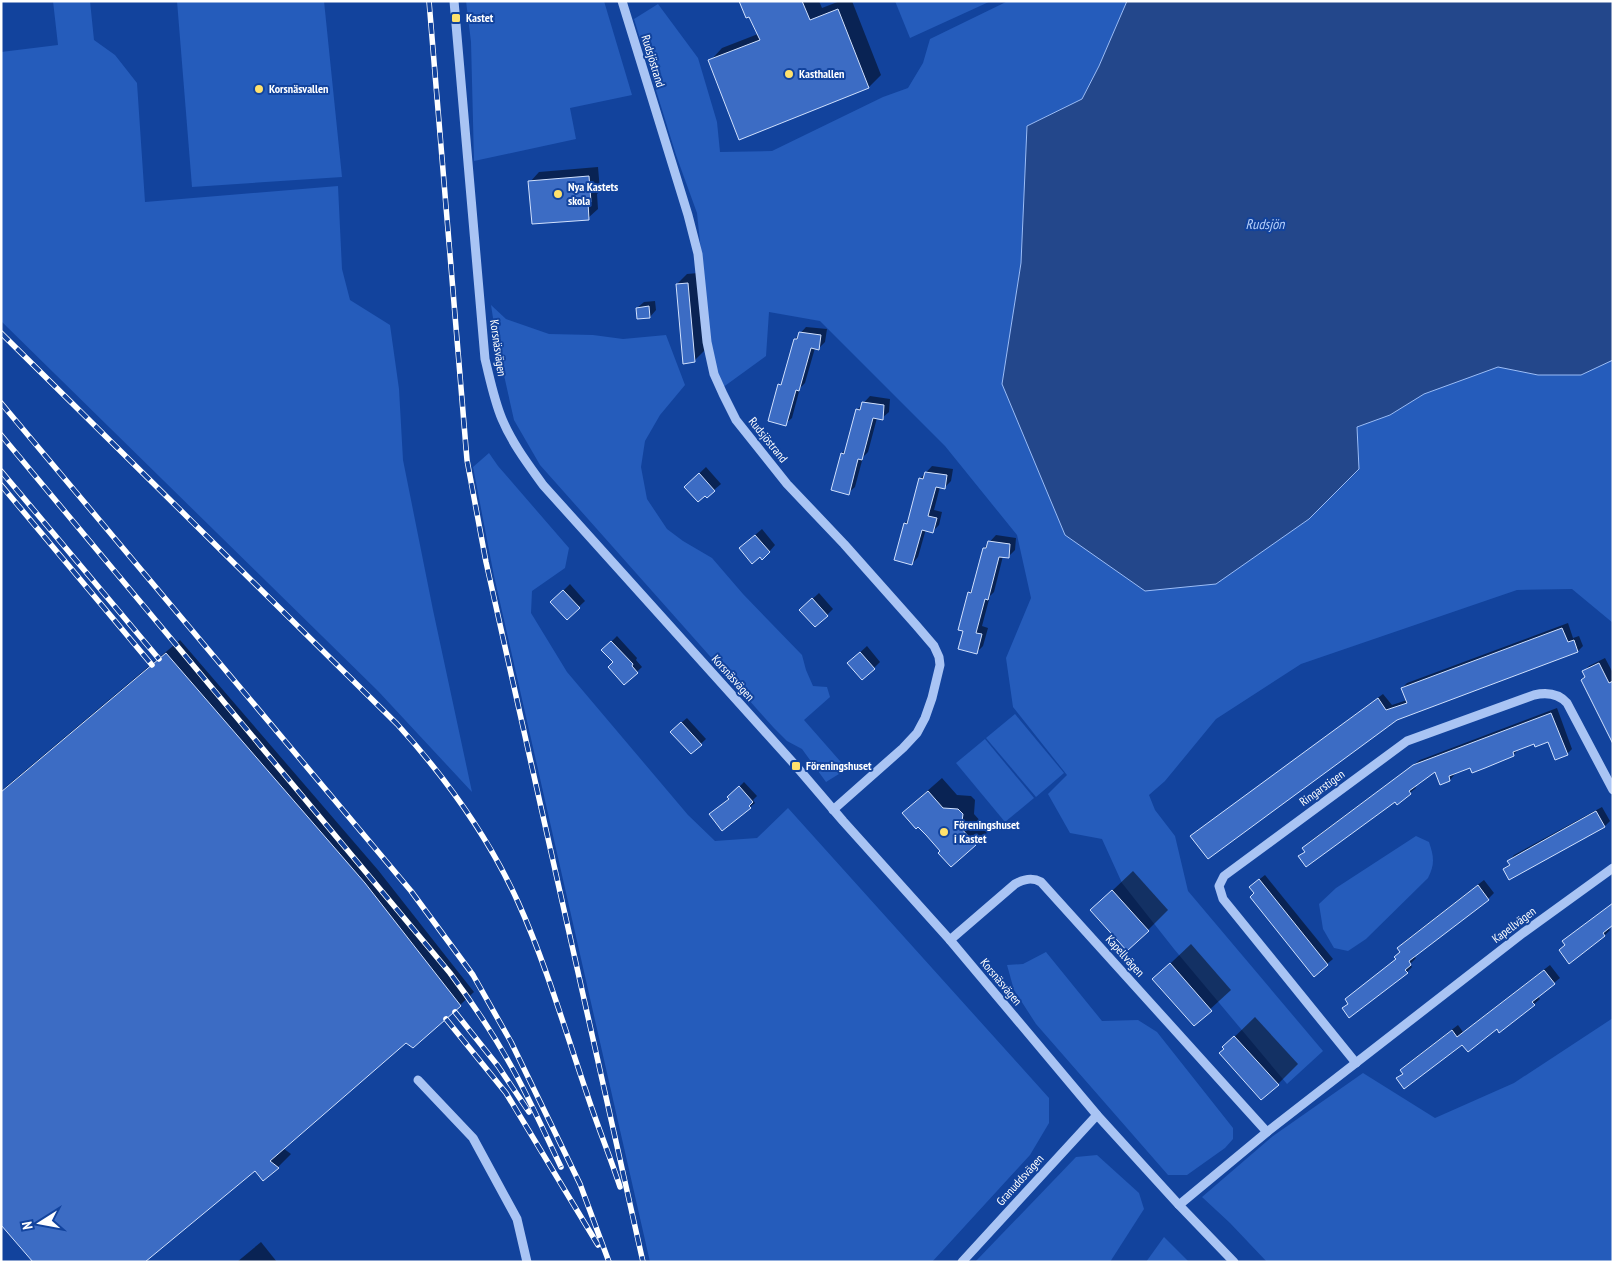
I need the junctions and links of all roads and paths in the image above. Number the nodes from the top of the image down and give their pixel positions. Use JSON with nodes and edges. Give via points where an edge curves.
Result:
{"nodes":[{"id":1,"x":454,"y":1,"type":"edge"},
{"id":2,"x":622,"y":1,"type":"edge"},
{"id":3,"x":1613,"y":790,"type":"edge"},
{"id":4,"x":833,"y":810,"type":"junction"},
{"id":5,"x":1613,"y":868,"type":"edge"},
{"id":6,"x":950,"y":940,"type":"junction"},
{"id":7,"x":1356,"y":1063,"type":"junction"},
{"id":8,"x":418,"y":1080,"type":"dead end"},
{"id":9,"x":1096,"y":1115,"type":"junction"},
{"id":10,"x":1267,"y":1132,"type":"junction"},
{"id":11,"x":1179,"y":1205,"type":"junction"},
{"id":12,"x":527,"y":1262,"type":"edge"},
{"id":13,"x":962,"y":1262,"type":"edge"},
{"id":14,"x":1234,"y":1262,"type":"edge"}],
"edges":[{"from":1,"to":4,"type":"street","name":"Korsnäsvägen","via":[[486,359],[502,419],[518,451],[543,485]]},
{"from":2,"to":4,"type":"street","name":"Rudsjöstrand","via":[[688,215],[698,254],[707,342],[714,374],[723,394],[736,420],[782,477],[934,646],[939,657],[932,698],[917,733]]},
{"from":3,"to":7,"type":"street","name":"Ringarstigen","via":[[1567,703],[1549,693],[1534,695],[1407,742],[1224,876],[1219,886],[1223,899]]},
{"from":4,"to":6,"type":"street","name":"Korsnäsvägen"},
{"from":5,"to":7,"type":"street","name":"Kapellvägen","via":[[1523,933]]},
{"from":6,"to":9,"type":"street","name":"Korsnäsvägen"},
{"from":6,"to":10,"type":"street","name":"Kapellvägen","via":[[1015,884],[1028,879],[1041,882]]},
{"from":7,"to":10,"type":"street","name":"Kapellvägen"},
{"from":8,"to":12,"type":"street","via":[[473,1138],[517,1219]]},
{"from":9,"to":11,"type":"street","name":"Korsnäsvägen"},
{"from":9,"to":13,"type":"street","name":"Granuddsvägen"},
{"from":10,"to":11,"type":"street","name":"Kapellvägen"},
{"from":11,"to":14,"type":"street","name":"Korsnäsvägen"}]}
